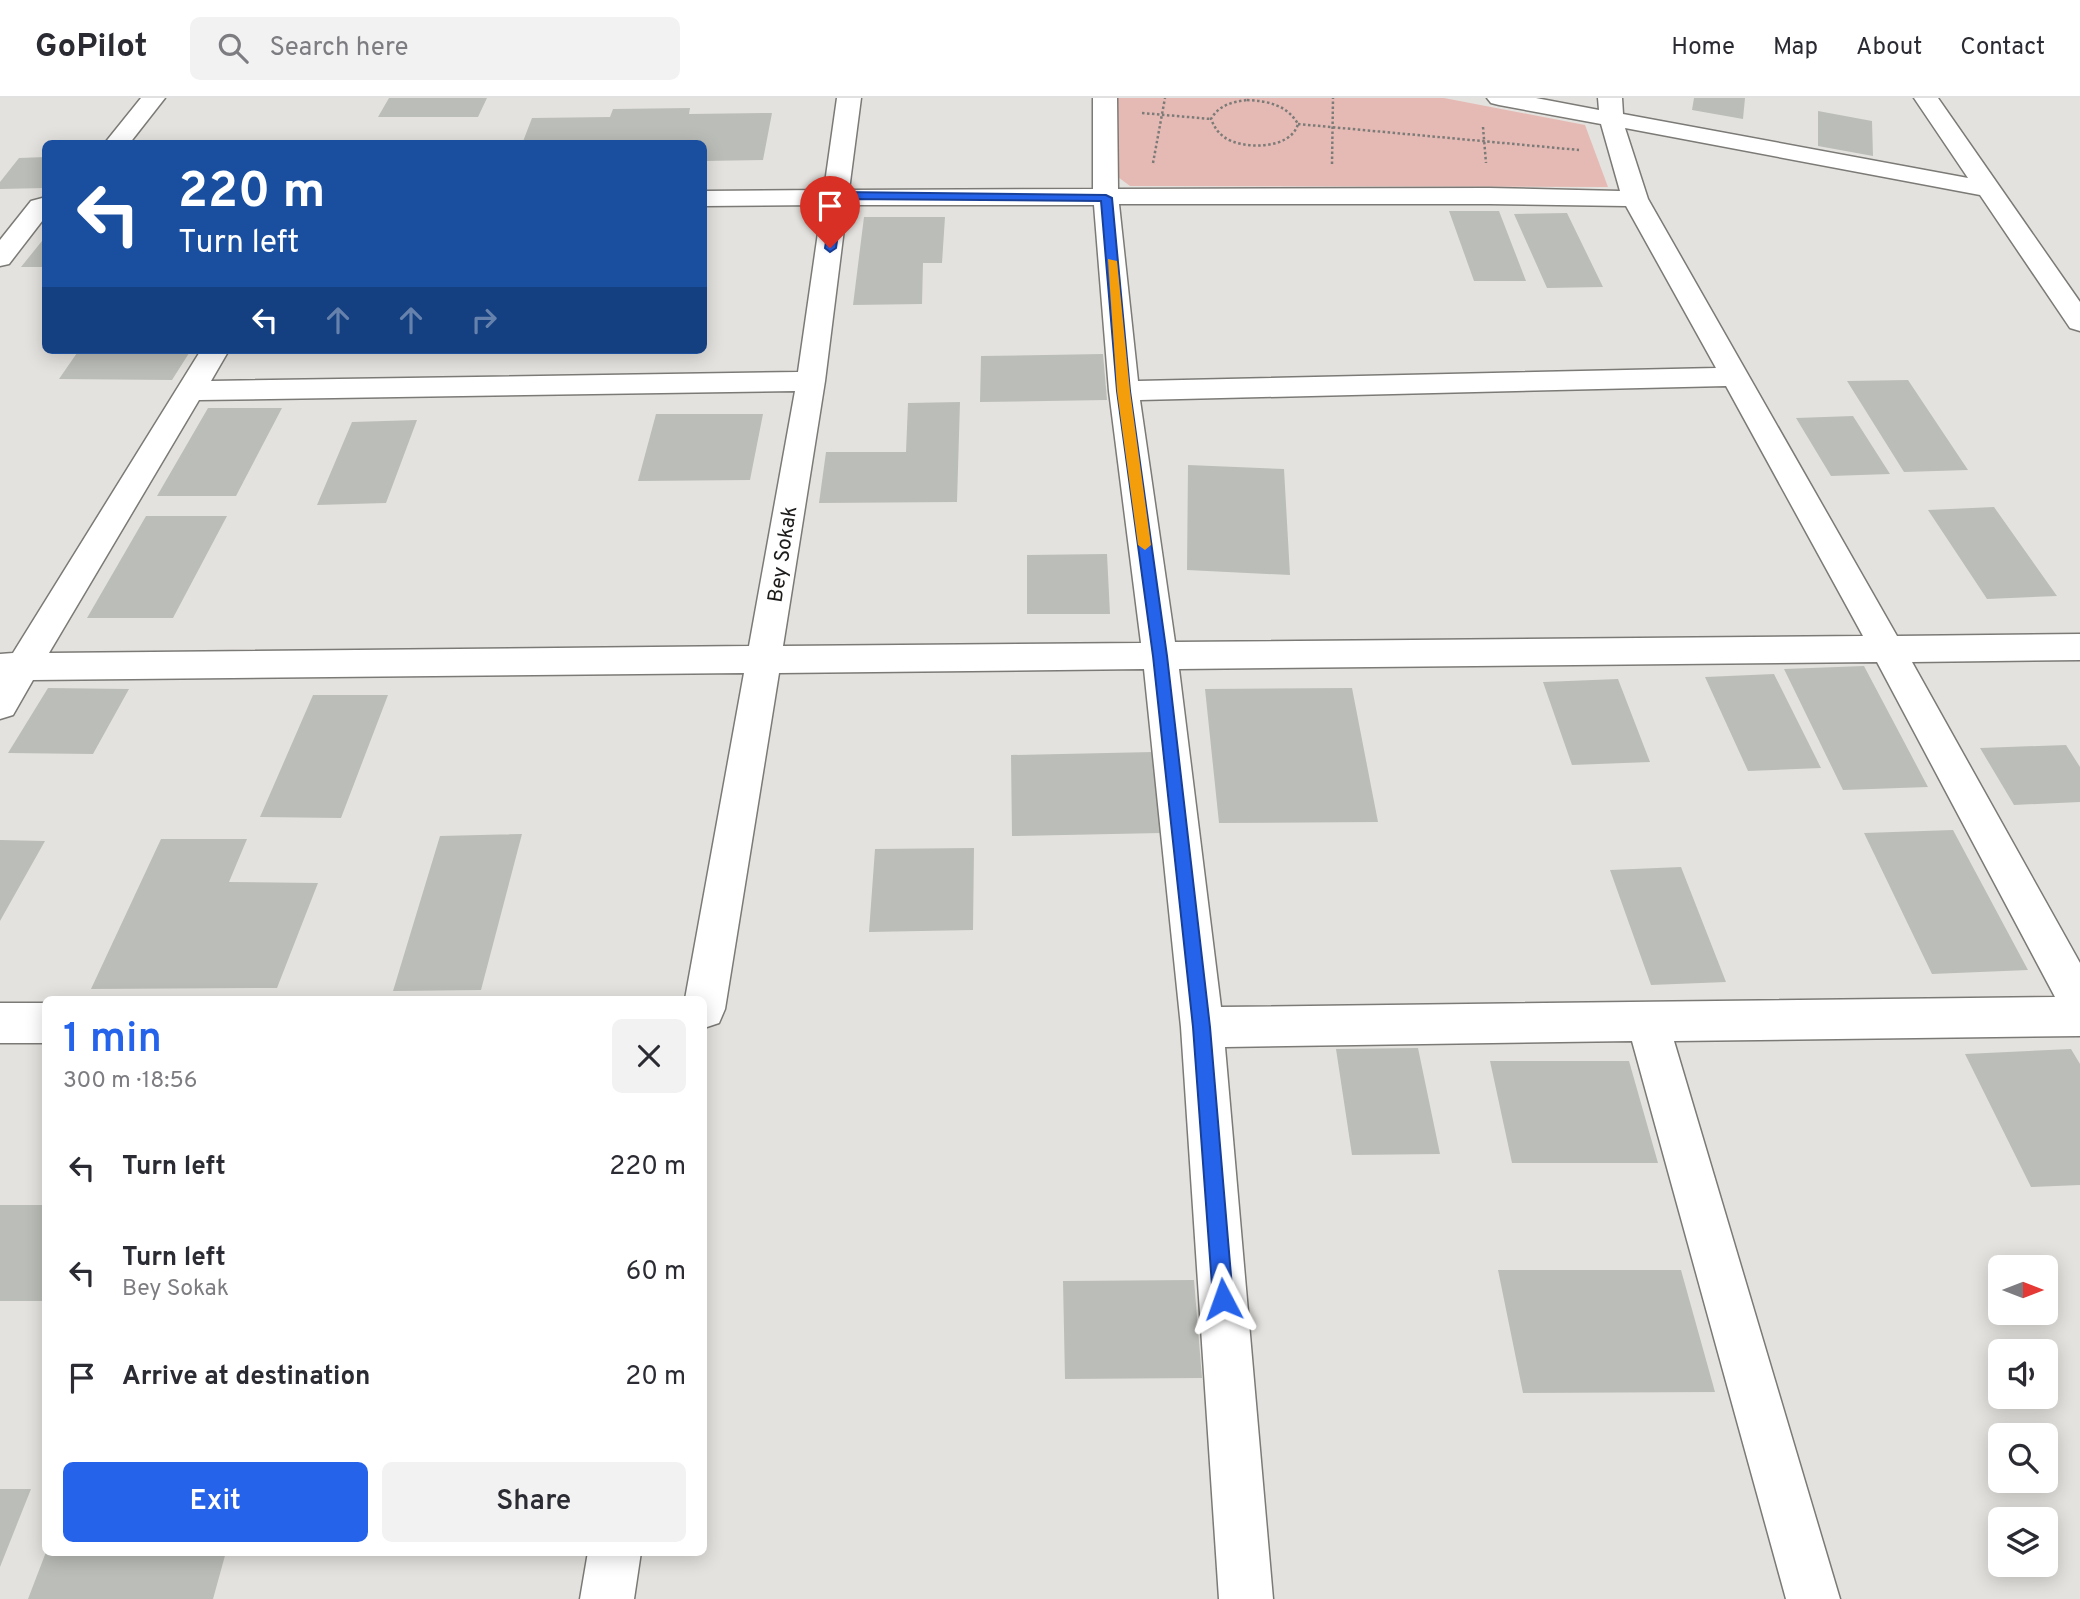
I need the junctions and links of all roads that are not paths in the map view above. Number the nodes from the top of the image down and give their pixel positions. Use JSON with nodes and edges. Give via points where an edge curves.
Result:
{"nodes":[{"id":1,"x":153,"y":98,"type":"edge"},
{"id":2,"x":849,"y":98,"type":"edge"},
{"id":3,"x":1499,"y":98,"type":"edge"},
{"id":4,"x":1926,"y":98,"type":"edge"},
{"id":5,"x":1105,"y":104,"type":"edge"},
{"id":6,"x":1610,"y":109,"type":"edge"},
{"id":7,"x":119,"y":140,"type":"edge"},
{"id":8,"x":1990,"y":189,"type":"junction"},
{"id":9,"x":838,"y":195,"type":"junction"},
{"id":10,"x":707,"y":198,"type":"edge"},
{"id":11,"x":1106,"y":198,"type":"junction"},
{"id":12,"x":1635,"y":199,"type":"junction"},
{"id":13,"x":42,"y":205,"type":"edge"},
{"id":14,"x":13,"y":206,"type":"dead end"},
{"id":15,"x":42,"y":207,"type":"edge"},
{"id":16,"x":0,"y":258,"type":"edge"},
{"id":17,"x":2080,"y":322,"type":"edge"},
{"id":18,"x":212,"y":354,"type":"edge"},
{"id":19,"x":1736,"y":377,"type":"junction"},
{"id":20,"x":811,"y":380,"type":"junction"},
{"id":21,"x":188,"y":391,"type":"junction"},
{"id":22,"x":1124,"y":391,"type":"junction"},
{"id":23,"x":2080,"y":647,"type":"edge"},
{"id":24,"x":1888,"y":650,"type":"junction"},
{"id":25,"x":1160,"y":656,"type":"junction"},
{"id":26,"x":765,"y":659,"type":"junction"},
{"id":27,"x":12,"y":667,"type":"edge"},
{"id":28,"x":0,"y":705,"type":"edge"},
{"id":29,"x":706,"y":996,"type":"edge"},
{"id":30,"x":2080,"y":1003,"type":"edge"},
{"id":31,"x":2080,"y":1016,"type":"edge"},
{"id":32,"x":1647,"y":1021,"type":"junction"},
{"id":33,"x":0,"y":1023,"type":"edge"},
{"id":34,"x":42,"y":1023,"type":"edge"},
{"id":35,"x":1202,"y":1027,"type":"junction"},
{"id":36,"x":614,"y":1556,"type":"edge"},
{"id":37,"x":607,"y":1599,"type":"edge"},
{"id":38,"x":1246,"y":1599,"type":"edge"},
{"id":39,"x":1813,"y":1599,"type":"edge"}],
"edges":[{"from":1,"to":7,"type":"street"},
{"from":2,"to":9,"type":"street","name":"Bey Sokak"},
{"from":3,"to":6,"type":"street"},
{"from":4,"to":8,"type":"street"},
{"from":5,"to":11,"type":"street"},
{"from":6,"to":8,"type":"street"},
{"from":6,"to":12,"type":"street","via":[[1618,153]]},
{"from":8,"to":17,"type":"street"},
{"from":9,"to":10,"type":"street"},
{"from":9,"to":11,"type":"street"},
{"from":9,"to":20,"type":"street","name":"Bey Sokak"},
{"from":11,"to":12,"type":"street"},
{"from":11,"to":22,"type":"street"},
{"from":12,"to":19,"type":"street"},
{"from":13,"to":14,"type":"street"},
{"from":15,"to":16,"type":"street"},
{"from":18,"to":21,"type":"street"},
{"from":19,"to":22,"type":"street"},
{"from":19,"to":24,"type":"street"},
{"from":20,"to":21,"type":"street"},
{"from":20,"to":26,"type":"street","name":"Bey Sokak"},
{"from":21,"to":27,"type":"street"},
{"from":22,"to":25,"type":"street"},
{"from":23,"to":24,"type":"street"},
{"from":24,"to":25,"type":"street"},
{"from":24,"to":30,"type":"street"},
{"from":25,"to":26,"type":"street"},
{"from":25,"to":35,"type":"street"},
{"from":26,"to":27,"type":"street"},
{"from":26,"to":29,"type":"street","name":"Bey Sokak"},
{"from":27,"to":28,"type":"street"},
{"from":31,"to":32,"type":"street"},
{"from":32,"to":35,"type":"street"},
{"from":32,"to":39,"type":"street"},
{"from":33,"to":34,"type":"street"},
{"from":35,"to":38,"type":"street"},
{"from":36,"to":37,"type":"street"}]}
